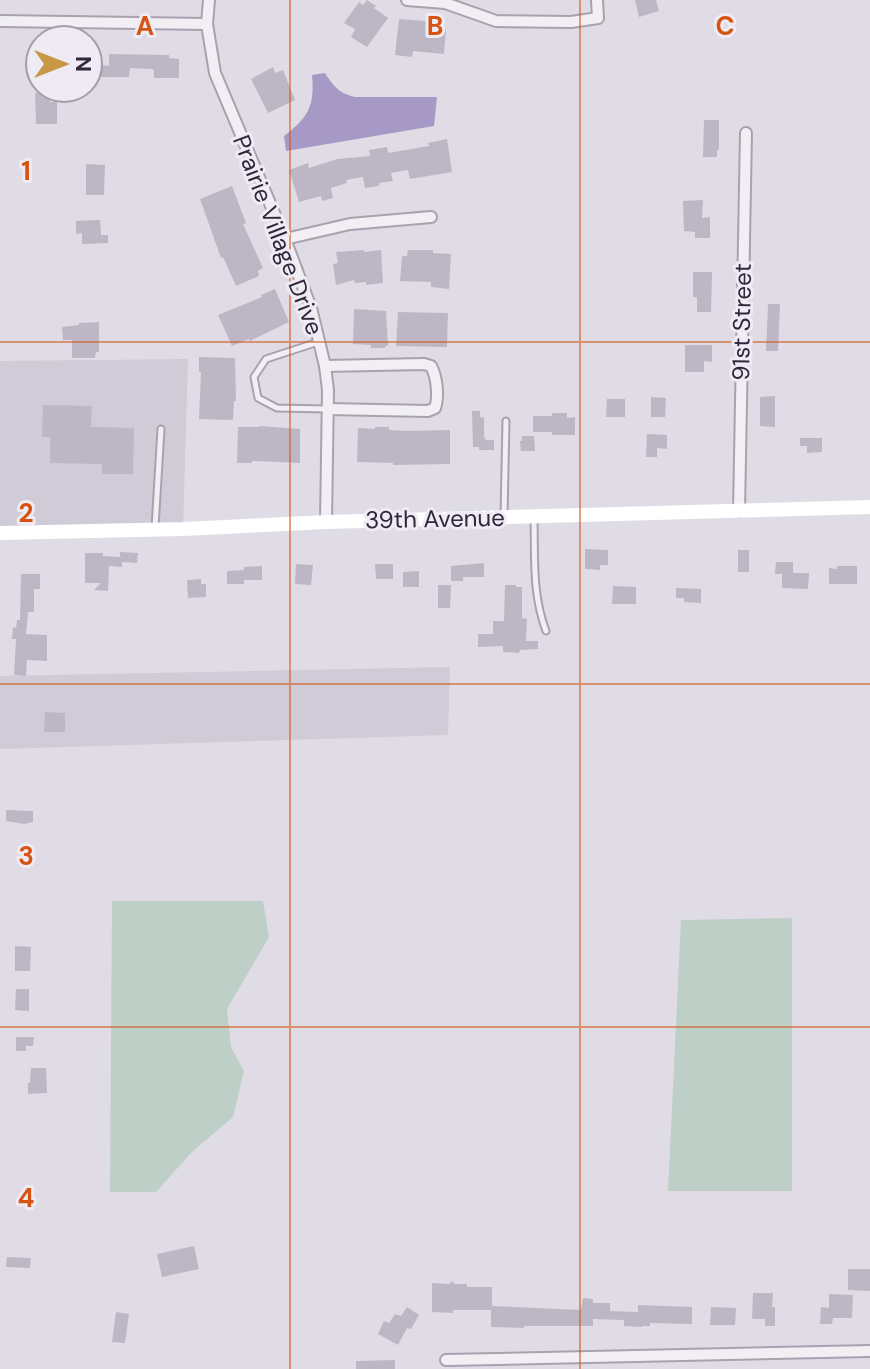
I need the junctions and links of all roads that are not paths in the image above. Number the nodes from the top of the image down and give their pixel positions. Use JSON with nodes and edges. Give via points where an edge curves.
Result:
{"nodes":[{"id":1,"x":209,"y":0,"type":"edge"},
{"id":2,"x":407,"y":0,"type":"edge"},
{"id":3,"x":597,"y":0,"type":"edge"},
{"id":4,"x":0,"y":21,"type":"edge"},
{"id":5,"x":207,"y":24,"type":"junction"},
{"id":6,"x":746,"y":133,"type":"dead end"},
{"id":7,"x":431,"y":217,"type":"dead end"},
{"id":8,"x":285,"y":239,"type":"junction"},
{"id":9,"x":319,"y":342,"type":"junction"},
{"id":10,"x":325,"y":366,"type":"junction"},
{"id":11,"x":327,"y":409,"type":"junction"},
{"id":12,"x":506,"y":421,"type":"dead end"},
{"id":13,"x":161,"y":429,"type":"dead end"},
{"id":14,"x":870,"y":507,"type":"edge"},
{"id":15,"x":739,"y":511,"type":"junction"},
{"id":16,"x":504,"y":517,"type":"junction"},
{"id":17,"x":534,"y":517,"type":"junction"},
{"id":18,"x":326,"y":522,"type":"junction"},
{"id":19,"x":155,"y":529,"type":"junction"},
{"id":20,"x":0,"y":533,"type":"edge"},
{"id":21,"x":546,"y":631,"type":"dead end"},
{"id":22,"x":870,"y":1351,"type":"edge"},
{"id":23,"x":446,"y":1360,"type":"dead end"}],
"edges":[{"from":1,"to":5,"type":"street","name":"Prairie Village Drive"},
{"from":2,"to":3,"type":"street","via":[[445,3],[496,21],[571,22],[598,18]]},
{"from":4,"to":5,"type":"street"},
{"from":5,"to":8,"type":"street","name":"Prairie Village Drive","via":[[215,73]]},
{"from":6,"to":15,"type":"street","name":"91st Street"},
{"from":7,"to":8,"type":"street","via":[[350,224]]},
{"from":8,"to":9,"type":"street","name":"Prairie Village Drive"},
{"from":9,"to":10,"type":"street","name":"Prairie Village Drive"},
{"from":9,"to":11,"type":"lane","via":[[266,359],[254,377],[258,398],[277,408]]},
{"from":10,"to":11,"type":"street","name":"Prairie Village Drive"},
{"from":10,"to":11,"type":"street","via":[[431,366],[437,403],[428,411]]},
{"from":11,"to":18,"type":"street","name":"Prairie Village Drive"},
{"from":12,"to":16,"type":"lane"},
{"from":13,"to":19,"type":"lane"},
{"from":14,"to":15,"type":"main road","name":"39th Avenue"},
{"from":15,"to":17,"type":"main road","name":"39th Avenue"},
{"from":16,"to":17,"type":"main road","name":"39th Avenue"},
{"from":16,"to":18,"type":"main road","name":"39th Avenue"},
{"from":17,"to":21,"type":"lane","via":[[536,594]]},
{"from":18,"to":19,"type":"main road","name":"39th Avenue"},
{"from":19,"to":20,"type":"main road","name":"39th Avenue"},
{"from":22,"to":23,"type":"street"}]}
